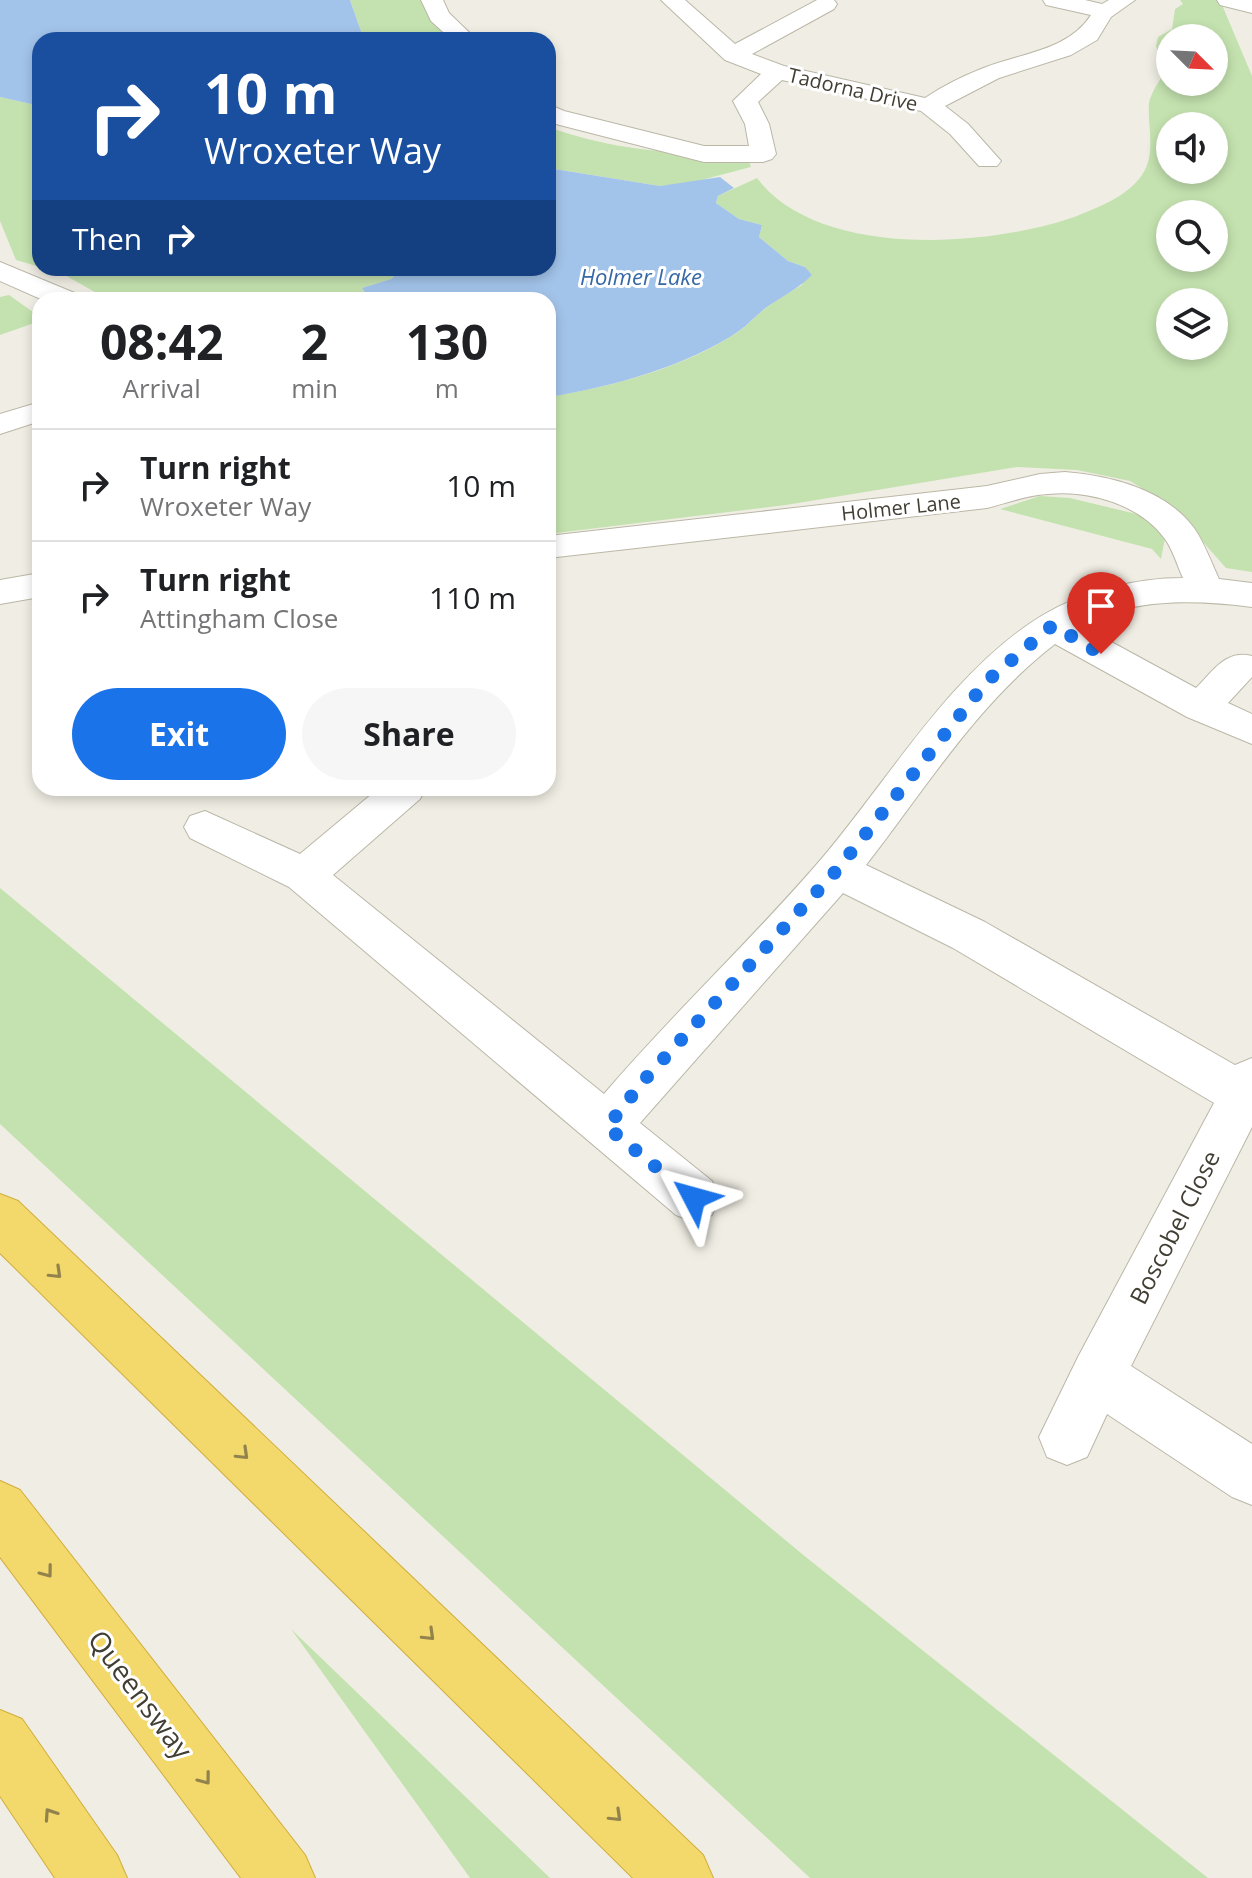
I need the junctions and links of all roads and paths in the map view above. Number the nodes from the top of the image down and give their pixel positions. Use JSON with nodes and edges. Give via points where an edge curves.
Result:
{"nodes":[{"id":1,"x":432,"y":0,"type":"edge"},
{"id":2,"x":672,"y":0,"type":"edge"},
{"id":3,"x":1054,"y":0,"type":"edge"},
{"id":4,"x":1228,"y":0,"type":"edge"},
{"id":5,"x":826,"y":4,"type":"dead end"},
{"id":6,"x":1114,"y":6,"type":"edge"},
{"id":7,"x":1252,"y":6,"type":"edge"},
{"id":8,"x":457,"y":32,"type":"edge"},
{"id":9,"x":733,"y":55,"type":"junction"},
{"id":10,"x":777,"y":72,"type":"junction"},
{"id":11,"x":929,"y":106,"type":"junction"},
{"id":12,"x":556,"y":116,"type":"edge"},
{"id":13,"x":942,"y":148,"type":"dead end"},
{"id":14,"x":0,"y":270,"type":"edge"},
{"id":15,"x":49,"y":292,"type":"edge"},
{"id":16,"x":32,"y":414,"type":"edge"},
{"id":17,"x":0,"y":424,"type":"edge"},
{"id":18,"x":556,"y":546,"type":"edge"},
{"id":19,"x":32,"y":586,"type":"edge"},
{"id":20,"x":1205,"y":588,"type":"junction"},
{"id":21,"x":0,"y":592,"type":"edge"},
{"id":22,"x":1252,"y":595,"type":"edge"},
{"id":23,"x":1053,"y":625,"type":"junction"},
{"id":24,"x":1240,"y":666,"type":"dead end"},
{"id":25,"x":1201,"y":707,"type":"junction"},
{"id":26,"x":1252,"y":730,"type":"edge"},
{"id":27,"x":397,"y":796,"type":"edge"},
{"id":28,"x":205,"y":827,"type":"dead end"},
{"id":29,"x":837,"y":870,"type":"junction"},
{"id":30,"x":304,"y":875,"type":"junction"},
{"id":31,"x":1248,"y":1087,"type":"edge"},
{"id":32,"x":607,"y":1127,"type":"junction"},
{"id":33,"x":694,"y":1198,"type":"dead end"},
{"id":34,"x":0,"y":1218,"type":"edge"},
{"id":35,"x":1097,"y":1376,"type":"junction"},
{"id":36,"x":1067,"y":1437,"type":"dead end"},
{"id":37,"x":1252,"y":1477,"type":"edge"},
{"id":38,"x":0,"y":1510,"type":"edge"},
{"id":39,"x":0,"y":1741,"type":"edge"},
{"id":40,"x":94,"y":1878,"type":"edge"},
{"id":41,"x":282,"y":1878,"type":"edge"},
{"id":42,"x":680,"y":1878,"type":"edge"}],
"edges":[{"from":1,"to":8,"type":"street","via":[[439,16]]},
{"from":2,"to":9,"type":"street","name":"Tadorna Drive"},
{"from":3,"to":6,"type":"street","name":"Tadorna Drive"},
{"from":4,"to":7,"type":"street"},
{"from":5,"to":9,"type":"street"},
{"from":6,"to":11,"type":"street","name":"Tadorna Drive","via":[[1089,35],[1063,50],[991,73]]},
{"from":9,"to":10,"type":"street","name":"Tadorna Drive"},
{"from":10,"to":11,"type":"street","name":"Tadorna Drive"},
{"from":10,"to":12,"type":"street","name":"Tadorna Drive","via":[[745,101],[763,154],[704,154]]},
{"from":11,"to":13,"type":"street","name":"Tadorna Drive","via":[[980,153]]},
{"from":14,"to":15,"type":"street"},
{"from":16,"to":17,"type":"street"},
{"from":18,"to":20,"type":"street","name":"Holmer Lane","via":[[987,497],[1050,483],[1102,487],[1139,500],[1182,537]]},
{"from":19,"to":21,"type":"street"},
{"from":20,"to":22,"type":"street"},
{"from":20,"to":23,"type":"street","via":[[1096,605]]},
{"from":23,"to":25,"type":"street"},
{"from":23,"to":29,"type":"street","via":[[987,681]]},
{"from":24,"to":25,"type":"street"},
{"from":25,"to":26,"type":"street"},
{"from":27,"to":30,"type":"street"},
{"from":28,"to":30,"type":"street"},
{"from":29,"to":31,"type":"street","via":[[969,935]]},
{"from":29,"to":32,"type":"street"},
{"from":30,"to":32,"type":"street"},
{"from":31,"to":35,"type":"street","name":"Boscobel Close"},
{"from":32,"to":33,"type":"street"},
{"from":34,"to":42,"type":"highway","one_way":true},
{"from":35,"to":36,"type":"street","name":"Boscobel Close"},
{"from":35,"to":37,"type":"street"},
{"from":38,"to":41,"type":"highway","name":"Queensway","one_way":true},
{"from":40,"to":39,"type":"highway","one_way":true}]}
